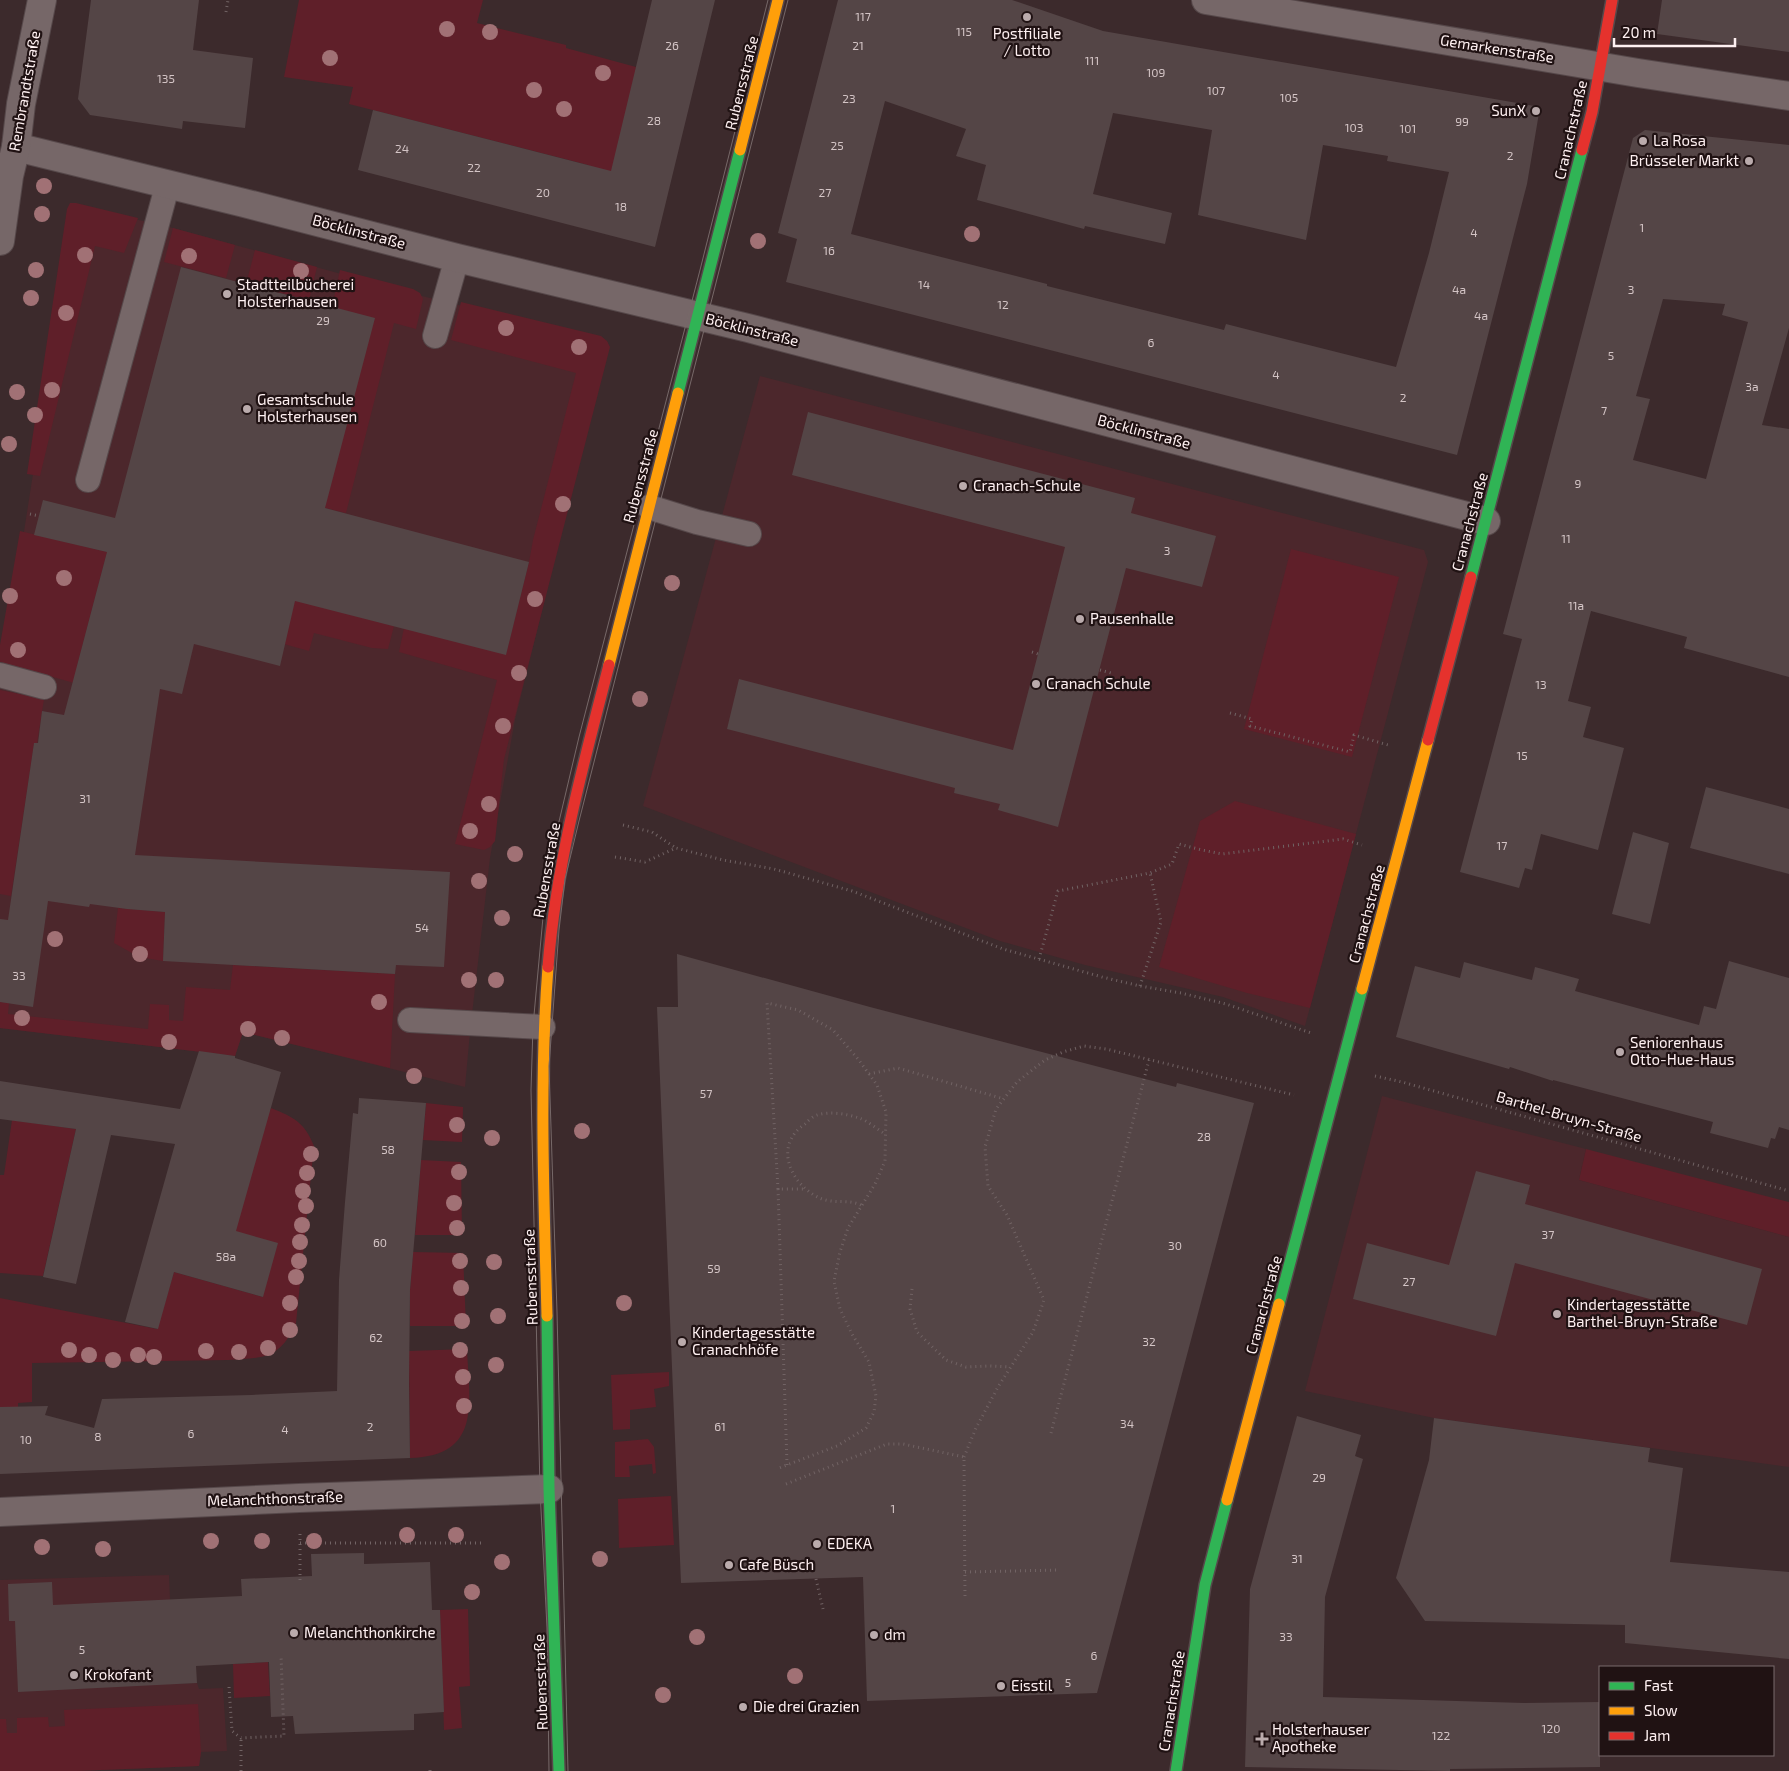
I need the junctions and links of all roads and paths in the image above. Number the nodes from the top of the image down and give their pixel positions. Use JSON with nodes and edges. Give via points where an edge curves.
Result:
{"nodes":[{"id":1,"x":42,"y":0,"type":"edge"},
{"id":2,"x":228,"y":0,"type":"edge"},
{"id":3,"x":778,"y":0,"type":"edge"},
{"id":4,"x":1206,"y":0,"type":"edge"},
{"id":5,"x":1612,"y":0,"type":"edge"},
{"id":6,"x":226,"y":12,"type":"dead end"},
{"id":7,"x":1601,"y":67,"type":"junction"},
{"id":8,"x":1789,"y":96,"type":"edge"},
{"id":9,"x":16,"y":146,"type":"junction"},
{"id":10,"x":168,"y":183,"type":"junction"},
{"id":11,"x":0,"y":241,"type":"edge"},
{"id":12,"x":457,"y":258,"type":"junction"},
{"id":13,"x":698,"y":317,"type":"junction"},
{"id":14,"x":435,"y":336,"type":"dead end"},
{"id":15,"x":88,"y":480,"type":"dead end"},
{"id":16,"x":649,"y":506,"type":"junction"},
{"id":17,"x":30,"y":514,"type":"dead end"},
{"id":18,"x":39,"y":516,"type":"dead end"},
{"id":19,"x":1486,"y":521,"type":"junction"},
{"id":20,"x":750,"y":534,"type":"dead end"},
{"id":21,"x":1032,"y":652,"type":"dead end"},
{"id":22,"x":1038,"y":654,"type":"dead end"},
{"id":23,"x":1100,"y":670,"type":"dead end"},
{"id":24,"x":1110,"y":674,"type":"dead end"},
{"id":25,"x":0,"y":675,"type":"edge"},
{"id":26,"x":44,"y":687,"type":"dead end"},
{"id":27,"x":1230,"y":713,"type":"dead end"},
{"id":28,"x":1388,"y":745,"type":"dead end"},
{"id":29,"x":623,"y":825,"type":"dead end"},
{"id":30,"x":1362,"y":845,"type":"dead end"},
{"id":31,"x":676,"y":848,"type":"junction"},
{"id":32,"x":615,"y":857,"type":"dead end"},
{"id":33,"x":1150,"y":873,"type":"junction"},
{"id":34,"x":1039,"y":959,"type":"junction"},
{"id":35,"x":1140,"y":986,"type":"junction"},
{"id":36,"x":410,"y":1020,"type":"dead end"},
{"id":37,"x":543,"y":1027,"type":"junction"},
{"id":38,"x":1311,"y":1034,"type":"dead end"},
{"id":39,"x":1150,"y":1060,"type":"junction"},
{"id":40,"x":1342,"y":1068,"type":"junction"},
{"id":41,"x":869,"y":1074,"type":"junction"},
{"id":42,"x":1294,"y":1095,"type":"dead end"},
{"id":43,"x":1004,"y":1099,"type":"junction"},
{"id":44,"x":885,"y":1135,"type":"junction"},
{"id":45,"x":778,"y":1189,"type":"junction"},
{"id":46,"x":805,"y":1189,"type":"junction"},
{"id":47,"x":1789,"y":1191,"type":"edge"},
{"id":48,"x":861,"y":1205,"type":"junction"},
{"id":49,"x":912,"y":1289,"type":"dead end"},
{"id":50,"x":1009,"y":1367,"type":"junction"},
{"id":51,"x":1051,"y":1432,"type":"dead end"},
{"id":52,"x":964,"y":1457,"type":"junction"},
{"id":53,"x":787,"y":1465,"type":"junction"},
{"id":54,"x":779,"y":1468,"type":"dead end"},
{"id":55,"x":786,"y":1484,"type":"dead end"},
{"id":56,"x":549,"y":1489,"type":"junction"},
{"id":57,"x":299,"y":1498,"type":"junction"},
{"id":58,"x":0,"y":1512,"type":"edge"},
{"id":59,"x":482,"y":1543,"type":"dead end"},
{"id":60,"x":300,"y":1544,"type":"junction"},
{"id":61,"x":1058,"y":1570,"type":"dead end"},
{"id":62,"x":965,"y":1572,"type":"junction"},
{"id":63,"x":816,"y":1579,"type":"dead end"},
{"id":64,"x":300,"y":1583,"type":"dead end"},
{"id":65,"x":965,"y":1599,"type":"dead end"},
{"id":66,"x":823,"y":1609,"type":"dead end"},
{"id":67,"x":280,"y":1655,"type":"dead end"},
{"id":68,"x":229,"y":1687,"type":"dead end"},
{"id":69,"x":242,"y":1738,"type":"junction"},
{"id":70,"x":430,"y":1766,"type":"dead end"},
{"id":71,"x":241,"y":1771,"type":"edge"},
{"id":72,"x":430,"y":1771,"type":"edge"},
{"id":73,"x":559,"y":1771,"type":"edge"},
{"id":74,"x":1176,"y":1771,"type":"edge"}],
"edges":[{"from":1,"to":9,"type":"street","name":"Rembrandtstraße"},
{"from":2,"to":6,"type":"path"},
{"from":3,"to":13,"type":"street","name":"Rubensstraße"},
{"from":4,"to":7,"type":"street","name":"Gemarkenstraße"},
{"from":5,"to":7,"type":"street","name":"Cranachstraße"},
{"from":7,"to":8,"type":"street","name":"Gemarkenstraße"},
{"from":7,"to":19,"type":"street","name":"Cranachstraße"},
{"from":9,"to":10,"type":"street","name":"Böcklinstraße"},
{"from":9,"to":11,"type":"street","name":"Rembrandtstraße"},
{"from":10,"to":12,"type":"street","name":"Böcklinstraße"},
{"from":10,"to":15,"type":"lane"},
{"from":12,"to":13,"type":"street","name":"Böcklinstraße"},
{"from":12,"to":14,"type":"lane"},
{"from":13,"to":16,"type":"street","name":"Rubensstraße"},
{"from":13,"to":19,"type":"street","name":"Böcklinstraße"},
{"from":16,"to":20,"type":"lane","via":[[697,522]]},
{"from":16,"to":37,"type":"street","name":"Rubensstraße","via":[[561,863],[550,939]]},
{"from":17,"to":18,"type":"path"},
{"from":19,"to":40,"type":"street","name":"Cranachstraße"},
{"from":21,"to":22,"type":"path"},
{"from":23,"to":24,"type":"path"},
{"from":25,"to":26,"type":"lane"},
{"from":27,"to":28,"type":"path","via":[[1252,719],[1250,726],[1350,752],[1354,735]]},
{"from":29,"to":31,"type":"path","via":[[652,832]]},
{"from":30,"to":33,"type":"path","via":[[1343,839],[1222,854],[1179,844],[1172,864]]},
{"from":31,"to":32,"type":"path","via":[[645,862]]},
{"from":31,"to":34,"type":"path","via":[[774,869],[852,891],[1003,949]]},
{"from":33,"to":34,"type":"path","via":[[1058,891]]},
{"from":33,"to":35,"type":"path","via":[[1161,922]]},
{"from":34,"to":35,"type":"path"},
{"from":35,"to":38,"type":"path","via":[[1226,1004]]},
{"from":36,"to":37,"type":"lane"},
{"from":37,"to":56,"type":"street","name":"Rubensstraße"},
{"from":39,"to":42,"type":"path"},
{"from":39,"to":43,"type":"path","via":[[1084,1046],[1045,1060],[1017,1082]]},
{"from":39,"to":51,"type":"path"},
{"from":40,"to":47,"type":"path","name":"Barthel-Bruyn-Straße"},
{"from":40,"to":74,"type":"street","name":"Cranachstraße","via":[[1205,1585]]},
{"from":41,"to":43,"type":"path","via":[[898,1068]]},
{"from":41,"to":44,"type":"path","via":[[877,1085],[886,1112]]},
{"from":41,"to":45,"type":"path","via":[[833,1030],[798,1010],[767,1003]]},
{"from":43,"to":50,"type":"path","via":[[996,1109],[985,1147],[988,1186],[1007,1215],[1044,1300],[1033,1332]]},
{"from":44,"to":46,"type":"path","via":[[860,1118],[839,1114],[817,1115],[799,1128],[789,1142],[787,1159]]},
{"from":44,"to":48,"type":"path","via":[[885,1161]]},
{"from":45,"to":46,"type":"path"},
{"from":45,"to":53,"type":"path"},
{"from":46,"to":48,"type":"path","via":[[827,1201]]},
{"from":48,"to":53,"type":"path","via":[[848,1228],[834,1281],[840,1309],[869,1362],[876,1396],[874,1412],[866,1428],[837,1446]]},
{"from":49,"to":50,"type":"path","via":[[910,1309],[917,1332],[946,1360],[966,1367]]},
{"from":50,"to":52,"type":"path"},
{"from":52,"to":55,"type":"path","via":[[903,1444],[886,1444]]},
{"from":52,"to":62,"type":"path"},
{"from":53,"to":54,"type":"path"},
{"from":56,"to":57,"type":"street","name":"Melanchthonstraße"},
{"from":56,"to":73,"type":"street","name":"Rubensstraße"},
{"from":57,"to":58,"type":"street","name":"Melanchthonstraße"},
{"from":57,"to":60,"type":"path"},
{"from":59,"to":60,"type":"path"},
{"from":60,"to":64,"type":"path"},
{"from":61,"to":62,"type":"path"},
{"from":62,"to":65,"type":"path"},
{"from":63,"to":66,"type":"path"},
{"from":67,"to":69,"type":"path","via":[[284,1736]]},
{"from":68,"to":69,"type":"path","via":[[232,1731]]},
{"from":69,"to":71,"type":"path"},
{"from":70,"to":72,"type":"path"}]}
